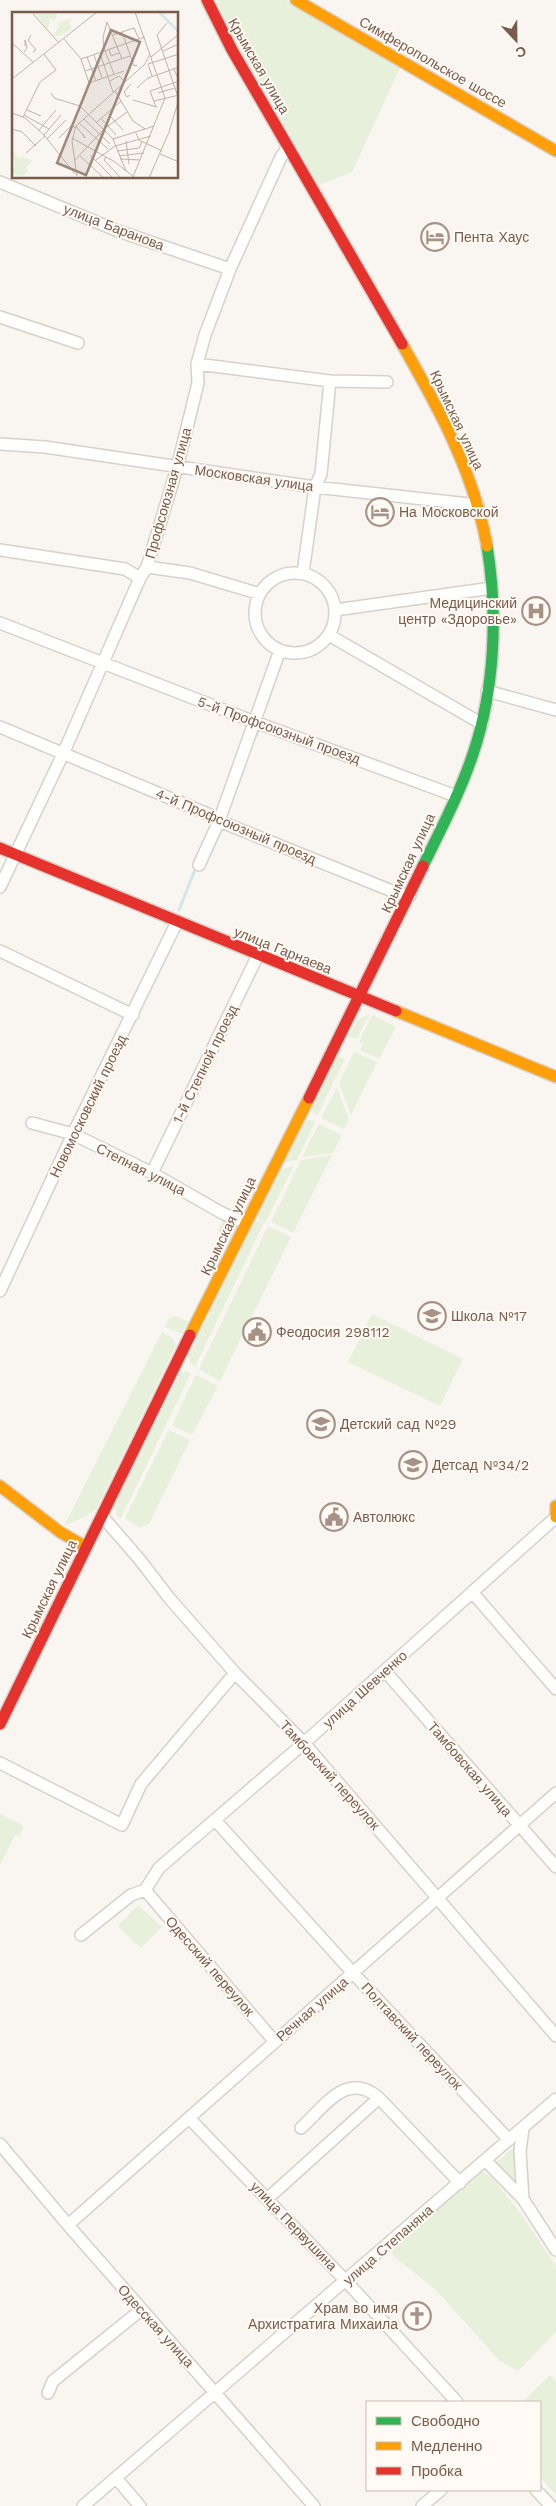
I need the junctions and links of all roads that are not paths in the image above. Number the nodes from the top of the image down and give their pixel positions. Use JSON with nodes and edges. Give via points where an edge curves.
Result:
{"nodes":[{"id":1,"x":296,"y":0,"type":"edge"},
{"id":2,"x":209,"y":4,"type":"edge"},
{"id":3,"x":288,"y":147,"type":"junction"},
{"id":4,"x":556,"y":151,"type":"edge"},
{"id":5,"x":0,"y":182,"type":"edge"},
{"id":6,"x":230,"y":269,"type":"junction"},
{"id":7,"x":0,"y":317,"type":"edge"},
{"id":8,"x":78,"y":343,"type":"dead end"},
{"id":9,"x":197,"y":364,"type":"junction"},
{"id":10,"x":330,"y":381,"type":"junction"},
{"id":11,"x":387,"y":382,"type":"dead end"},
{"id":12,"x":0,"y":444,"type":"edge"},
{"id":13,"x":178,"y":468,"type":"junction"},
{"id":14,"x":314,"y":486,"type":"junction"},
{"id":15,"x":478,"y":505,"type":"junction"},
{"id":16,"x":0,"y":550,"type":"edge"},
{"id":17,"x":147,"y":567,"type":"junction"},
{"id":18,"x":303,"y":573,"type":"junction"},
{"id":19,"x":140,"y":578,"type":"junction"},
{"id":20,"x":492,"y":588,"type":"junction"},
{"id":21,"x":260,"y":594,"type":"junction"},
{"id":22,"x":335,"y":610,"type":"junction"},
{"id":23,"x":0,"y":623,"type":"edge"},
{"id":24,"x":328,"y":635,"type":"junction"},
{"id":25,"x":280,"y":650,"type":"junction"},
{"id":26,"x":102,"y":662,"type":"junction"},
{"id":27,"x":487,"y":691,"type":"junction"},
{"id":28,"x":556,"y":710,"type":"edge"},
{"id":29,"x":255,"y":722,"type":"junction"},
{"id":30,"x":482,"y":724,"type":"junction"},
{"id":31,"x":0,"y":726,"type":"edge"},
{"id":32,"x":63,"y":754,"type":"junction"},
{"id":33,"x":456,"y":796,"type":"junction"},
{"id":34,"x":218,"y":821,"type":"junction"},
{"id":35,"x":0,"y":848,"type":"edge"},
{"id":36,"x":16,"y":855,"type":"junction"},
{"id":37,"x":199,"y":865,"type":"dead end"},
{"id":38,"x":0,"y":887,"type":"edge"},
{"id":39,"x":410,"y":896,"type":"junction"},
{"id":40,"x":177,"y":922,"type":"junction"},
{"id":41,"x":0,"y":951,"type":"edge"},
{"id":42,"x":258,"y":955,"type":"junction"},
{"id":43,"x":359,"y":997,"type":"junction"},
{"id":44,"x":133,"y":1015,"type":"junction"},
{"id":45,"x":556,"y":1077,"type":"edge"},
{"id":46,"x":32,"y":1123,"type":"dead end"},
{"id":47,"x":73,"y":1134,"type":"junction"},
{"id":48,"x":152,"y":1173,"type":"junction"},
{"id":49,"x":246,"y":1223,"type":"junction"},
{"id":50,"x":0,"y":1291,"type":"edge"},
{"id":51,"x":0,"y":1486,"type":"edge"},
{"id":52,"x":556,"y":1506,"type":"edge"},
{"id":53,"x":102,"y":1516,"type":"junction"},
{"id":54,"x":556,"y":1517,"type":"edge"},
{"id":55,"x":86,"y":1547,"type":"junction"},
{"id":56,"x":472,"y":1592,"type":"junction"},
{"id":57,"x":385,"y":1671,"type":"junction"},
{"id":58,"x":235,"y":1673,"type":"junction"},
{"id":59,"x":556,"y":1689,"type":"edge"},
{"id":60,"x":0,"y":1724,"type":"edge"},
{"id":61,"x":304,"y":1743,"type":"junction"},
{"id":62,"x":0,"y":1763,"type":"edge"},
{"id":63,"x":556,"y":1793,"type":"edge"},
{"id":64,"x":215,"y":1820,"type":"junction"},
{"id":65,"x":519,"y":1826,"type":"junction"},
{"id":66,"x":556,"y":1867,"type":"edge"},
{"id":67,"x":145,"y":1890,"type":"junction"},
{"id":68,"x":438,"y":1897,"type":"junction"},
{"id":69,"x":81,"y":1935,"type":"dead end"},
{"id":70,"x":353,"y":1973,"type":"junction"},
{"id":71,"x":556,"y":2036,"type":"edge"},
{"id":72,"x":275,"y":2042,"type":"junction"},
{"id":73,"x":379,"y":2098,"type":"junction"},
{"id":74,"x":556,"y":2099,"type":"edge"},
{"id":75,"x":189,"y":2118,"type":"junction"},
{"id":76,"x":301,"y":2128,"type":"dead end"},
{"id":77,"x":524,"y":2128,"type":"junction"},
{"id":78,"x":509,"y":2140,"type":"junction"},
{"id":79,"x":0,"y":2144,"type":"edge"},
{"id":80,"x":486,"y":2161,"type":"junction"},
{"id":81,"x":460,"y":2183,"type":"junction"},
{"id":82,"x":523,"y":2199,"type":"junction"},
{"id":83,"x":267,"y":2200,"type":"junction"},
{"id":84,"x":68,"y":2225,"type":"junction"},
{"id":85,"x":556,"y":2250,"type":"edge"},
{"id":86,"x":346,"y":2281,"type":"junction"},
{"id":87,"x":141,"y":2310,"type":"junction"},
{"id":88,"x":215,"y":2392,"type":"junction"},
{"id":89,"x":48,"y":2393,"type":"dead end"},
{"id":90,"x":456,"y":2401,"type":"edge"},
{"id":91,"x":116,"y":2478,"type":"junction"},
{"id":92,"x":440,"y":2491,"type":"edge"},
{"id":93,"x":537,"y":2491,"type":"edge"},
{"id":94,"x":83,"y":2506,"type":"edge"},
{"id":95,"x":140,"y":2506,"type":"edge"},
{"id":96,"x":314,"y":2506,"type":"edge"},
{"id":97,"x":422,"y":2506,"type":"edge"},
{"id":98,"x":551,"y":2506,"type":"edge"}],
"edges":[{"from":1,"to":4,"type":"main road","name":"Симферопольское шоссе"},
{"from":2,"to":3,"type":"main road","name":"Крымская улица"},
{"from":3,"to":6,"type":"street","name":"Профсоюзная улица","via":[[280,157]]},
{"from":3,"to":15,"type":"main road","name":"Крымская улица","via":[[433,398],[461,456]]},
{"from":5,"to":6,"type":"street","name":"улица Баранова","via":[[118,231]]},
{"from":6,"to":9,"type":"street","name":"Профсоюзная улица"},
{"from":7,"to":8,"type":"street"},
{"from":9,"to":10,"type":"street"},
{"from":9,"to":13,"type":"street","name":"Профсоюзная улица","via":[[198,383]]},
{"from":10,"to":11,"type":"street"},
{"from":10,"to":14,"type":"street","via":[[321,474]]},
{"from":12,"to":13,"type":"street","name":"Московская улица","via":[[45,447]]},
{"from":13,"to":14,"type":"street","name":"Московская улица"},
{"from":13,"to":17,"type":"street","name":"Профсоюзная улица"},
{"from":14,"to":15,"type":"street","name":"Московская улица"},
{"from":14,"to":18,"type":"street"},
{"from":15,"to":20,"type":"main road","name":"Крымская улица"},
{"from":16,"to":19,"type":"street","via":[[126,569]]},
{"from":17,"to":19,"type":"street","name":"Профсоюзная улица"},
{"from":17,"to":21,"type":"street","via":[[190,573]]},
{"from":18,"to":21,"type":"street","via":[[286,573],[271,581]]},
{"from":18,"to":22,"type":"street","via":[[319,580],[330,593]]},
{"from":19,"to":26,"type":"street","name":"Профсоюзная улица"},
{"from":20,"to":22,"type":"street"},
{"from":20,"to":27,"type":"main road","name":"Крымская улица"},
{"from":21,"to":25,"type":"street","via":[[255,610],[257,626],[266,640]]},
{"from":22,"to":24,"type":"street","via":[[334,623]]},
{"from":23,"to":26,"type":"street","name":"5-й Профсоюзный проезд"},
{"from":24,"to":25,"type":"street","via":[[307,651],[293,653]]},
{"from":24,"to":30,"type":"street"},
{"from":25,"to":29,"type":"street"},
{"from":26,"to":29,"type":"street","name":"5-й Профсоюзный проезд"},
{"from":26,"to":32,"type":"street","name":"Профсоюзная улица"},
{"from":27,"to":28,"type":"street"},
{"from":27,"to":30,"type":"main road","name":"Крымская улица"},
{"from":29,"to":33,"type":"street","name":"5-й Профсоюзный проезд"},
{"from":29,"to":34,"type":"street"},
{"from":30,"to":33,"type":"main road","name":"Крымская улица"},
{"from":31,"to":32,"type":"street","name":"4-й Профсоюзный проезд"},
{"from":32,"to":34,"type":"street","name":"4-й Профсоюзный проезд"},
{"from":32,"to":36,"type":"street","name":"Профсоюзная улица"},
{"from":33,"to":39,"type":"main road","name":"Крымская улица"},
{"from":34,"to":37,"type":"street"},
{"from":34,"to":39,"type":"street","name":"4-й Профсоюзный проезд","via":[[392,892]]},
{"from":35,"to":36,"type":"main road","name":"улица Гарнаева"},
{"from":36,"to":38,"type":"street","name":"Профсоюзная улица"},
{"from":36,"to":40,"type":"main road","name":"улица Гарнаева"},
{"from":39,"to":43,"type":"main road","name":"Крымская улица"},
{"from":40,"to":42,"type":"main road","name":"улица Гарнаева"},
{"from":40,"to":44,"type":"street","name":"Новомосковский проезд"},
{"from":41,"to":44,"type":"street"},
{"from":42,"to":43,"type":"main road","name":"улица Гарнаева"},
{"from":42,"to":48,"type":"street","name":"1-й Степной проезд"},
{"from":43,"to":45,"type":"main road","name":"улица Гарнаева"},
{"from":43,"to":49,"type":"main road","name":"Крымская улица"},
{"from":44,"to":47,"type":"street","name":"Новомосковский проезд"},
{"from":46,"to":47,"type":"street","name":"Степная улица"},
{"from":47,"to":48,"type":"street","name":"Степная улица"},
{"from":47,"to":50,"type":"street","name":"Новомосковский проезд"},
{"from":48,"to":49,"type":"street","name":"Степная улица"},
{"from":49,"to":53,"type":"main road","name":"Крымская улица"},
{"from":51,"to":55,"type":"main road","via":[[60,1532]]},
{"from":52,"to":54,"type":"main road"},
{"from":53,"to":55,"type":"main road","name":"Крымская улица"},
{"from":53,"to":58,"type":"street","name":"Тамбовский переулок"},
{"from":54,"to":56,"type":"street","name":"улица Шевченко"},
{"from":55,"to":60,"type":"main road","name":"Крымская улица"},
{"from":56,"to":57,"type":"street","name":"улица Шевченко"},
{"from":56,"to":59,"type":"street"},
{"from":57,"to":61,"type":"street","name":"улица Шевченко"},
{"from":57,"to":65,"type":"street","name":"Тамбовская улица"},
{"from":58,"to":61,"type":"street","name":"Тамбовский переулок"},
{"from":58,"to":62,"type":"street","via":[[141,1784],[122,1825]]},
{"from":61,"to":64,"type":"street","name":"улица Шевченко"},
{"from":61,"to":68,"type":"street","name":"Тамбовский переулок"},
{"from":63,"to":65,"type":"street","name":"Речная улица"},
{"from":64,"to":67,"type":"street","name":"улица Шевченко","via":[[159,1868]]},
{"from":64,"to":70,"type":"street","name":"Полтавский переулок"},
{"from":65,"to":66,"type":"street","name":"Тамбовская улица"},
{"from":65,"to":68,"type":"street","name":"Речная улица"},
{"from":67,"to":69,"type":"street","name":"улица Шевченко","via":[[132,1895]]},
{"from":67,"to":72,"type":"street","name":"Одесский переулок"},
{"from":68,"to":70,"type":"street","name":"Речная улица"},
{"from":68,"to":71,"type":"street","name":"Тамбовский переулок"},
{"from":70,"to":72,"type":"street","name":"Речная улица"},
{"from":70,"to":78,"type":"street","name":"Полтавский переулок"},
{"from":72,"to":75,"type":"street","name":"Речная улица"},
{"from":73,"to":76,"type":"street","via":[[369,2089],[359,2086],[342,2090]]},
{"from":73,"to":81,"type":"street"},
{"from":73,"to":83,"type":"street"},
{"from":74,"to":77,"type":"street","name":"улица Степаняна"},
{"from":75,"to":83,"type":"street","name":"улица Первушина"},
{"from":75,"to":84,"type":"street","name":"Речная улица"},
{"from":77,"to":78,"type":"street","name":"улица Степаняна"},
{"from":77,"to":82,"type":"street","via":[[520,2151]]},
{"from":78,"to":80,"type":"street","name":"улица Степаняна"},
{"from":79,"to":84,"type":"street","name":"Одесская улица"},
{"from":80,"to":81,"type":"street","name":"улица Степаняна"},
{"from":80,"to":82,"type":"street"},
{"from":81,"to":86,"type":"street","name":"улица Степаняна"},
{"from":82,"to":85,"type":"street"},
{"from":83,"to":86,"type":"street","name":"улица Первушина"},
{"from":84,"to":87,"type":"street","name":"Одесская улица"},
{"from":86,"to":88,"type":"street","name":"улица Степаняна"},
{"from":86,"to":90,"type":"street","name":"улица Первушина"},
{"from":87,"to":88,"type":"street","name":"Одесская улица"},
{"from":87,"to":89,"type":"street","via":[[53,2381]]},
{"from":88,"to":91,"type":"street","name":"улица Степаняна"},
{"from":88,"to":96,"type":"street","name":"Одесская улица"},
{"from":91,"to":94,"type":"street","name":"улица Степаняна"},
{"from":91,"to":95,"type":"street"},
{"from":92,"to":97,"type":"street"},
{"from":93,"to":98,"type":"street"}]}
